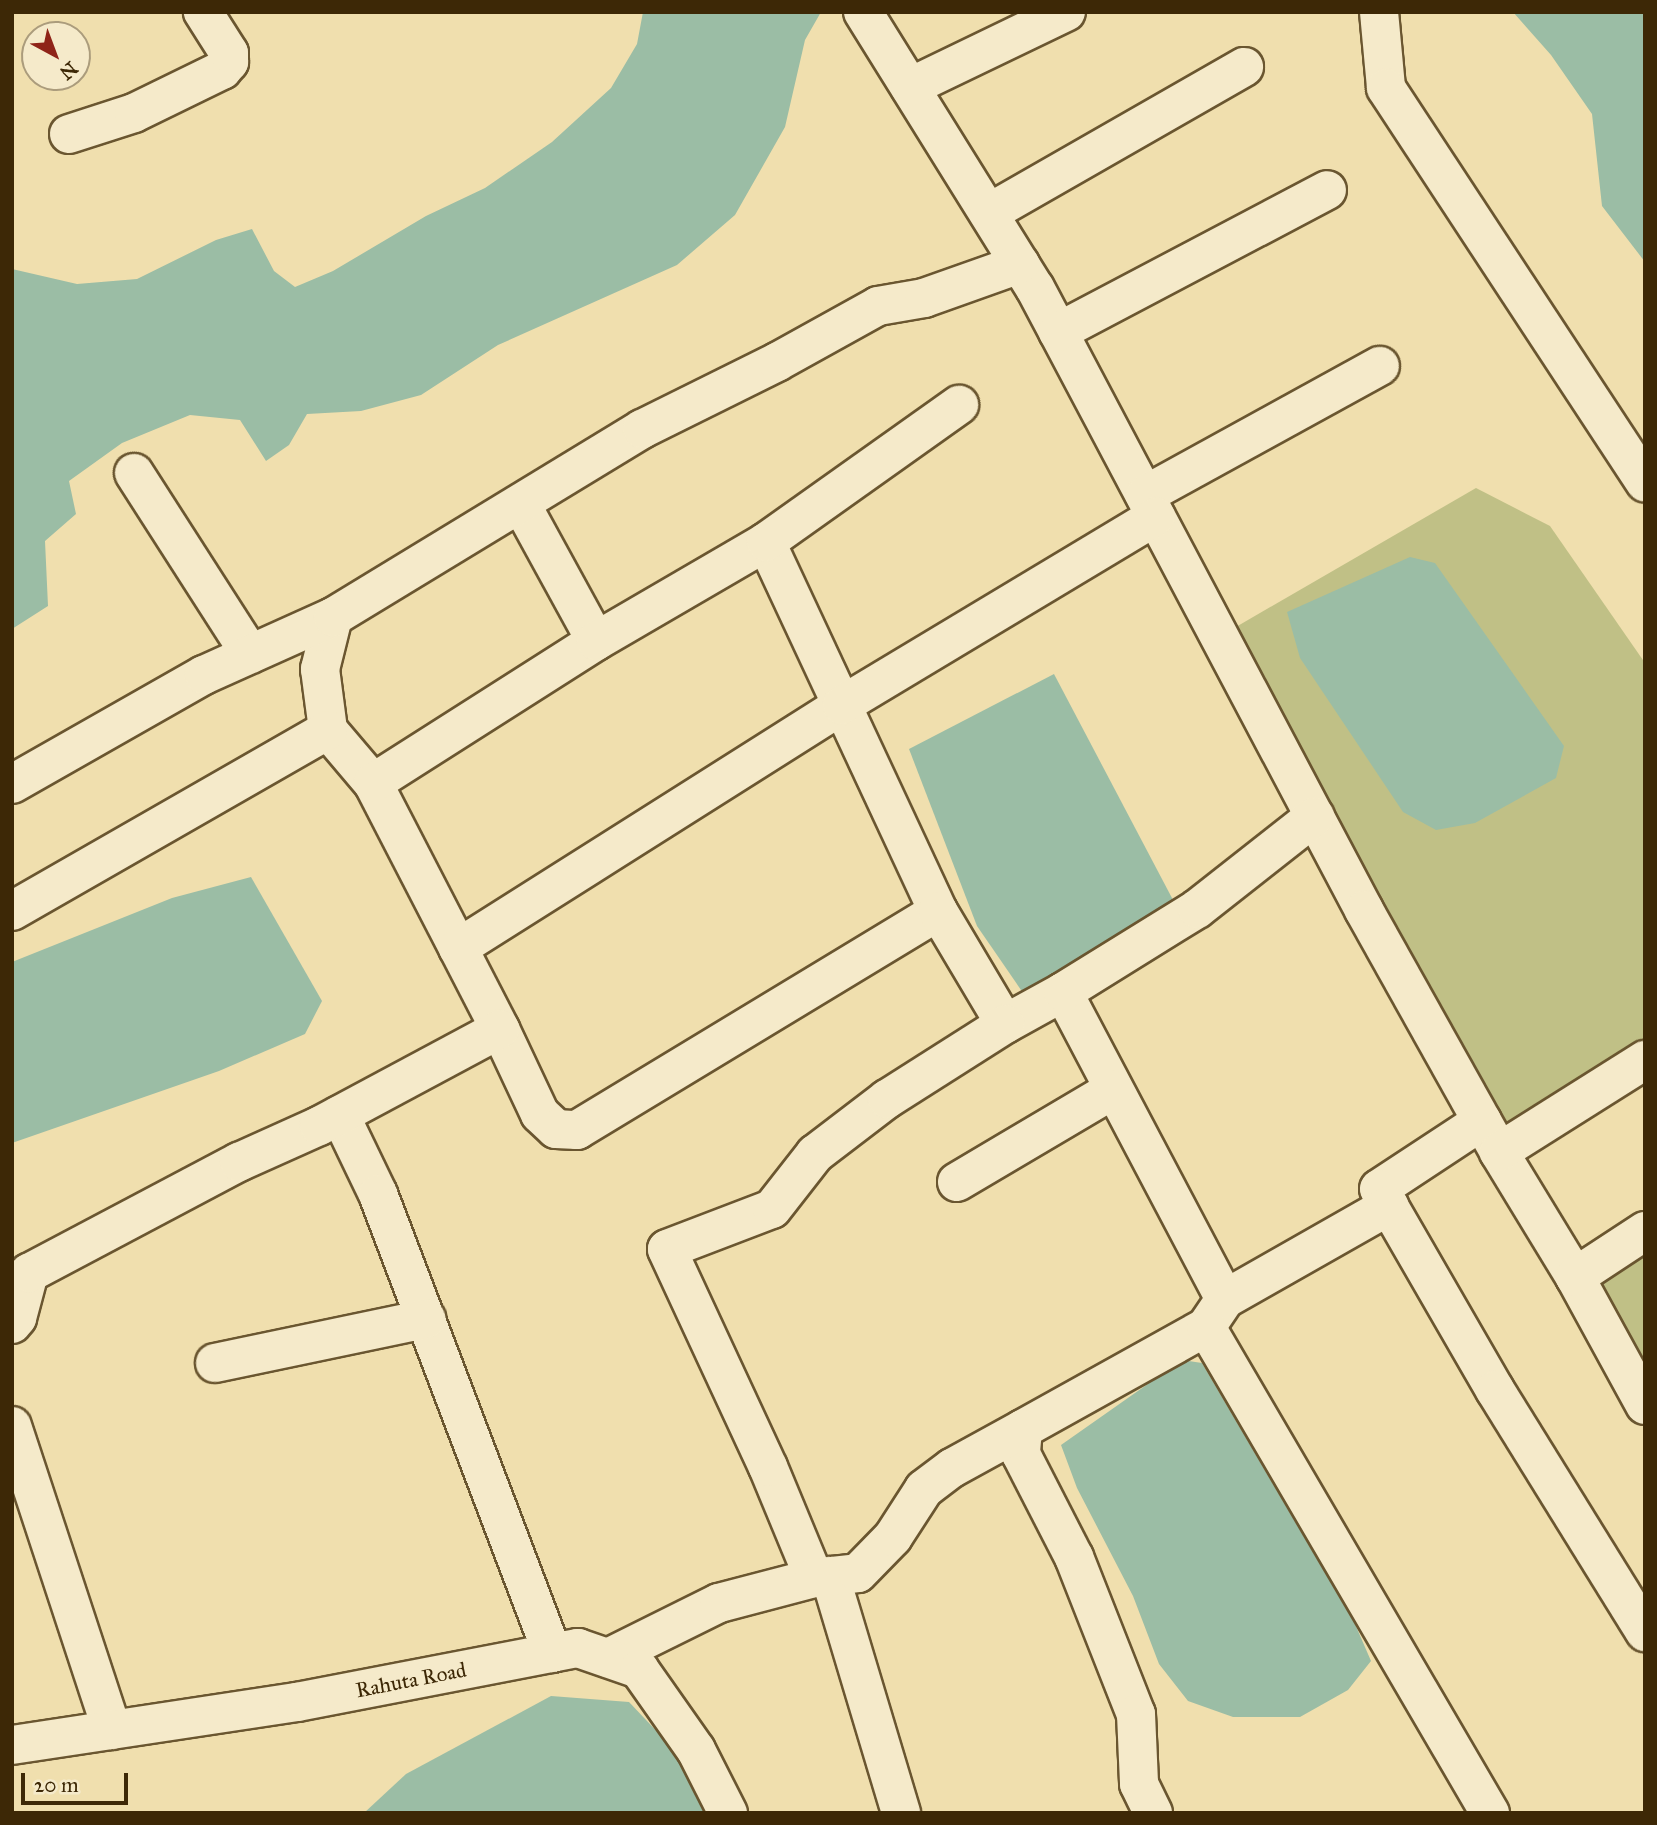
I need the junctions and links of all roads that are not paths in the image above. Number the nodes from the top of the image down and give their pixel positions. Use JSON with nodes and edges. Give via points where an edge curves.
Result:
{"nodes":[{"id":1,"x":203,"y":12,"type":"edge"},
{"id":2,"x":863,"y":12,"type":"edge"},
{"id":3,"x":1066,"y":12,"type":"edge"},
{"id":4,"x":1379,"y":12,"type":"edge"},
{"id":5,"x":1244,"y":67,"type":"dead end"},
{"id":6,"x":910,"y":88,"type":"junction"},
{"id":7,"x":69,"y":134,"type":"dead end"},
{"id":8,"x":1326,"y":190,"type":"dead end"},
{"id":9,"x":989,"y":213,"type":"junction"},
{"id":10,"x":1020,"y":264,"type":"junction"},
{"id":11,"x":1058,"y":331,"type":"junction"},
{"id":12,"x":1380,"y":366,"type":"dead end"},
{"id":13,"x":959,"y":405,"type":"dead end"},
{"id":14,"x":134,"y":473,"type":"dead end"},
{"id":15,"x":1645,"y":484,"type":"edge"},
{"id":16,"x":521,"y":504,"type":"junction"},
{"id":17,"x":1150,"y":505,"type":"junction"},
{"id":18,"x":766,"y":542,"type":"junction"},
{"id":19,"x":333,"y":617,"type":"junction"},
{"id":20,"x":596,"y":641,"type":"junction"},
{"id":21,"x":250,"y":654,"type":"junction"},
{"id":22,"x":842,"y":705,"type":"junction"},
{"id":23,"x":328,"y":730,"type":"junction"},
{"id":24,"x":373,"y":783,"type":"junction"},
{"id":25,"x":12,"y":784,"type":"edge"},
{"id":26,"x":1315,"y":816,"type":"junction"},
{"id":27,"x":12,"y":911,"type":"edge"},
{"id":28,"x":939,"y":911,"type":"junction"},
{"id":29,"x":458,"y":948,"type":"junction"},
{"id":30,"x":1063,"y":992,"type":"junction"},
{"id":31,"x":1005,"y":1024,"type":"junction"},
{"id":32,"x":500,"y":1029,"type":"junction"},
{"id":33,"x":1645,"y":1060,"type":"edge"},
{"id":34,"x":1114,"y":1089,"type":"junction"},
{"id":35,"x":340,"y":1115,"type":"junction"},
{"id":36,"x":1491,"y":1136,"type":"junction"},
{"id":37,"x":957,"y":1182,"type":"dead end"},
{"id":38,"x":1389,"y":1206,"type":"junction"},
{"id":39,"x":1645,"y":1231,"type":"edge"},
{"id":40,"x":1576,"y":1277,"type":"junction"},
{"id":41,"x":1215,"y":1313,"type":"junction"},
{"id":42,"x":426,"y":1319,"type":"junction"},
{"id":43,"x":12,"y":1324,"type":"edge"},
{"id":44,"x":215,"y":1363,"type":"dead end"},
{"id":45,"x":1645,"y":1405,"type":"edge"},
{"id":46,"x":12,"y":1426,"type":"edge"},
{"id":47,"x":1023,"y":1429,"type":"junction"},
{"id":48,"x":822,"y":1577,"type":"junction"},
{"id":49,"x":1645,"y":1632,"type":"edge"},
{"id":50,"x":552,"y":1653,"type":"junction"},
{"id":51,"x":608,"y":1658,"type":"junction"},
{"id":52,"x":112,"y":1730,"type":"junction"},
{"id":53,"x":12,"y":1745,"type":"edge"},
{"id":54,"x":728,"y":1813,"type":"edge"},
{"id":55,"x":901,"y":1813,"type":"edge"},
{"id":56,"x":1153,"y":1813,"type":"edge"},
{"id":57,"x":1490,"y":1813,"type":"edge"}],
"edges":[{"from":1,"to":7,"type":"street","via":[[229,53],[222,70],[134,113]]},
{"from":2,"to":6,"type":"street"},
{"from":3,"to":6,"type":"street"},
{"from":4,"to":15,"type":"street","via":[[1386,88]]},
{"from":5,"to":9,"type":"street"},
{"from":6,"to":9,"type":"street"},
{"from":8,"to":11,"type":"street"},
{"from":9,"to":10,"type":"street"},
{"from":10,"to":11,"type":"street"},
{"from":10,"to":16,"type":"street","via":[[924,298],[878,306],[642,429]]},
{"from":11,"to":17,"type":"street"},
{"from":12,"to":17,"type":"street"},
{"from":13,"to":18,"type":"street"},
{"from":14,"to":21,"type":"street"},
{"from":16,"to":19,"type":"street"},
{"from":16,"to":20,"type":"street"},
{"from":17,"to":22,"type":"street"},
{"from":17,"to":26,"type":"street"},
{"from":18,"to":20,"type":"street"},
{"from":18,"to":22,"type":"street"},
{"from":19,"to":21,"type":"street"},
{"from":19,"to":23,"type":"street","via":[[320,669]]},
{"from":20,"to":24,"type":"street"},
{"from":21,"to":25,"type":"street","via":[[204,675]]},
{"from":22,"to":28,"type":"street"},
{"from":22,"to":29,"type":"street"},
{"from":23,"to":24,"type":"street"},
{"from":23,"to":27,"type":"street"},
{"from":24,"to":29,"type":"street"},
{"from":26,"to":30,"type":"street","via":[[1197,909]]},
{"from":26,"to":36,"type":"street"},
{"from":28,"to":31,"type":"street"},
{"from":28,"to":32,"type":"street","via":[[577,1130],[556,1129],[540,1114]]},
{"from":29,"to":32,"type":"street"},
{"from":30,"to":31,"type":"street"},
{"from":30,"to":34,"type":"street"},
{"from":31,"to":48,"type":"street","via":[[887,1099],[816,1154],[772,1209],[667,1249]]},
{"from":32,"to":35,"type":"street"},
{"from":33,"to":36,"type":"street"},
{"from":34,"to":37,"type":"street"},
{"from":34,"to":41,"type":"street"},
{"from":35,"to":42,"type":"street","via":[[378,1194]]},
{"from":35,"to":43,"type":"street","via":[[239,1162],[29,1273]]},
{"from":36,"to":38,"type":"street","via":[[1379,1188]]},
{"from":36,"to":40,"type":"street"},
{"from":38,"to":41,"type":"street"},
{"from":38,"to":49,"type":"street","via":[[1495,1390]]},
{"from":39,"to":40,"type":"street"},
{"from":40,"to":45,"type":"street"},
{"from":41,"to":47,"type":"street"},
{"from":41,"to":57,"type":"street"},
{"from":42,"to":44,"type":"street"},
{"from":42,"to":50,"type":"street"},
{"from":46,"to":52,"type":"street"},
{"from":47,"to":48,"type":"street","via":[[924,1489],[893,1537],[858,1573]]},
{"from":47,"to":56,"type":"street","via":[[1021,1454],[1074,1557],[1136,1714],[1139,1784]]},
{"from":48,"to":51,"type":"street","via":[[719,1602]]},
{"from":48,"to":55,"type":"street"},
{"from":50,"to":51,"type":"street","name":"Rahuta Road","via":[[578,1648]]},
{"from":50,"to":52,"type":"street","name":"Rahuta Road","via":[[297,1702]]},
{"from":51,"to":54,"type":"street","name":"Rahuta Road","via":[[639,1669],[696,1750]]},
{"from":52,"to":53,"type":"street","name":"Rahuta Road"}]}
